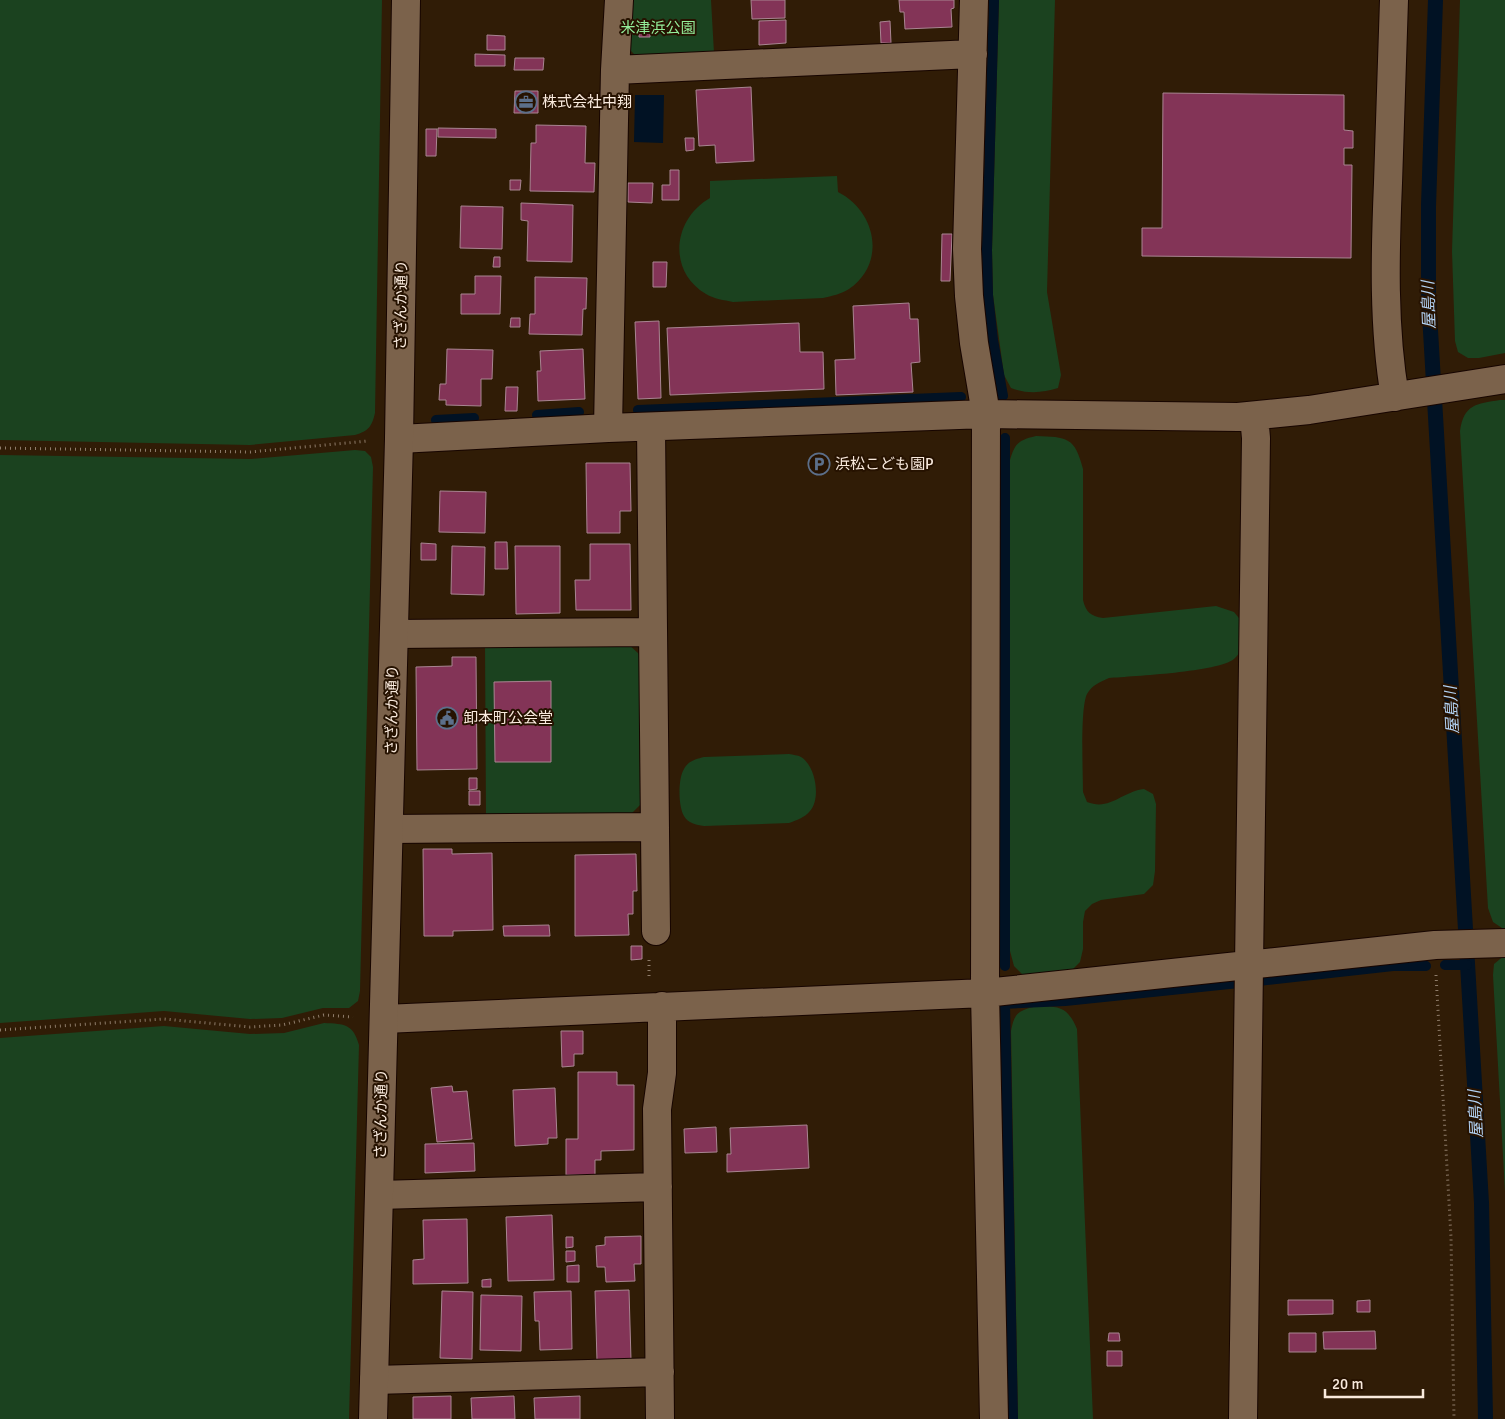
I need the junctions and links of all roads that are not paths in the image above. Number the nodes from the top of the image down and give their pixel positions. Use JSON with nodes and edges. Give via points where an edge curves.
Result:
{"nodes":[{"id":1,"x":406,"y":0,"type":"edge"},
{"id":2,"x":619,"y":0,"type":"edge"},
{"id":3,"x":974,"y":0,"type":"edge"},
{"id":4,"x":1394,"y":0,"type":"edge"},
{"id":5,"x":973,"y":54,"type":"junction"},
{"id":6,"x":614,"y":70,"type":"junction"},
{"id":7,"x":1505,"y":379,"type":"edge"},
{"id":8,"x":1403,"y":396,"type":"junction"},
{"id":9,"x":986,"y":414,"type":"junction"},
{"id":10,"x":1254,"y":416,"type":"junction"},
{"id":11,"x":651,"y":427,"type":"junction"},
{"id":12,"x":608,"y":428,"type":"junction"},
{"id":13,"x":399,"y":439,"type":"junction"},
{"id":14,"x":653,"y":632,"type":"junction"},
{"id":15,"x":394,"y":634,"type":"junction"},
{"id":16,"x":655,"y":827,"type":"junction"},
{"id":17,"x":389,"y":829,"type":"junction"},
{"id":18,"x":656,"y":931,"type":"road end"},
{"id":19,"x":1497,"y":943,"type":"edge"},
{"id":20,"x":1249,"y":965,"type":"junction"},
{"id":21,"x":985,"y":992,"type":"junction"},
{"id":22,"x":655,"y":1007,"type":"junction"},
{"id":23,"x":384,"y":1019,"type":"junction"},
{"id":24,"x":658,"y":1187,"type":"junction"},
{"id":25,"x":379,"y":1195,"type":"junction"},
{"id":26,"x":660,"y":1372,"type":"junction"},
{"id":27,"x":374,"y":1380,"type":"junction"},
{"id":28,"x":373,"y":1419,"type":"edge"},
{"id":29,"x":660,"y":1419,"type":"edge"},
{"id":30,"x":994,"y":1419,"type":"edge"},
{"id":31,"x":1243,"y":1419,"type":"edge"}],
"edges":[{"from":1,"to":13,"type":"street","name":"さざんか通り"},
{"from":2,"to":6,"type":"street"},
{"from":3,"to":5,"type":"street"},
{"from":4,"to":8,"type":"street","via":[[1386,251],[1389,353]]},
{"from":5,"to":6,"type":"street"},
{"from":5,"to":9,"type":"street","via":[[967,250],[974,343]]},
{"from":6,"to":12,"type":"street"},
{"from":7,"to":8,"type":"street"},
{"from":8,"to":10,"type":"street"},
{"from":9,"to":10,"type":"street"},
{"from":9,"to":11,"type":"street"},
{"from":9,"to":21,"type":"street"},
{"from":10,"to":20,"type":"street"},
{"from":11,"to":12,"type":"street"},
{"from":11,"to":14,"type":"street"},
{"from":12,"to":13,"type":"street"},
{"from":13,"to":15,"type":"street","name":"さざんか通り"},
{"from":14,"to":15,"type":"street"},
{"from":14,"to":16,"type":"street"},
{"from":15,"to":17,"type":"street","name":"さざんか通り"},
{"from":16,"to":17,"type":"street"},
{"from":16,"to":18,"type":"street"},
{"from":17,"to":23,"type":"street","name":"さざんか通り"},
{"from":19,"to":20,"type":"street","via":[[1440,944]]},
{"from":20,"to":21,"type":"street"},
{"from":20,"to":31,"type":"street"},
{"from":21,"to":22,"type":"street"},
{"from":21,"to":30,"type":"street"},
{"from":22,"to":23,"type":"street"},
{"from":22,"to":24,"type":"street","via":[[662,1073],[657,1109]]},
{"from":23,"to":25,"type":"street","name":"さざんか通り"},
{"from":24,"to":25,"type":"street"},
{"from":24,"to":26,"type":"street"},
{"from":25,"to":27,"type":"street","name":"さざんか通り"},
{"from":26,"to":27,"type":"street"},
{"from":26,"to":29,"type":"street"},
{"from":27,"to":28,"type":"street","name":"さざんか通り"}]}
